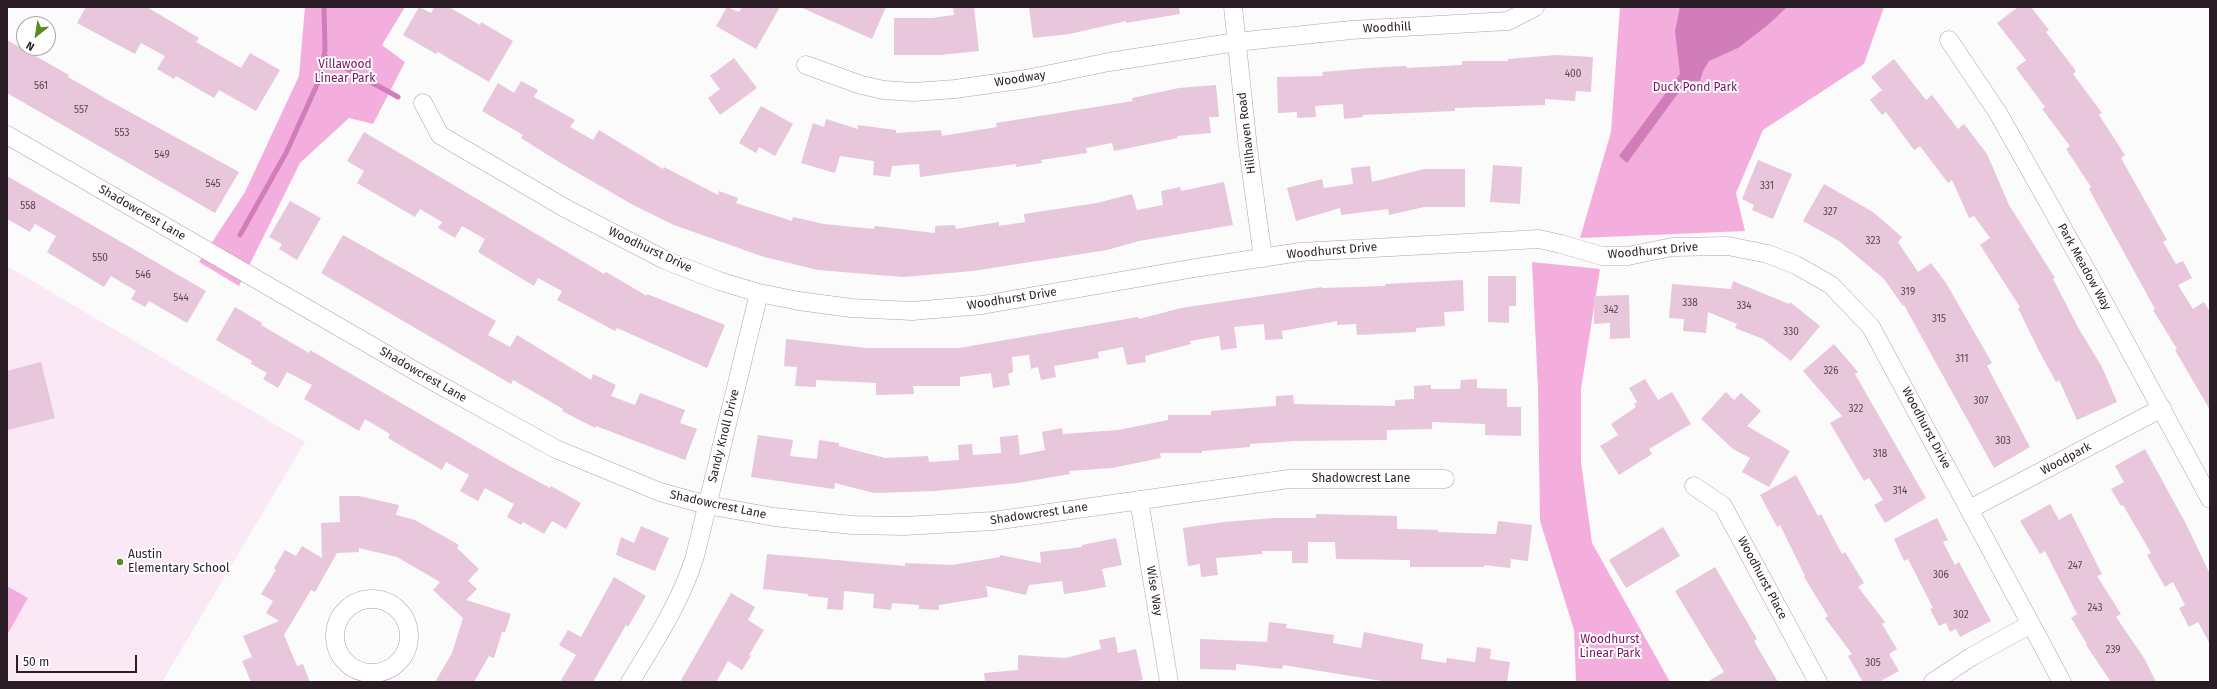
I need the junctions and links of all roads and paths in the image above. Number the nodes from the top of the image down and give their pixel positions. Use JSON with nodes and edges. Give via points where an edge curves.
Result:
{"nodes":[{"id":1,"x":1233,"y":7,"type":"edge"},
{"id":2,"x":1534,"y":7,"type":"edge"},
{"id":3,"x":1949,"y":40,"type":"dead end"},
{"id":4,"x":1236,"y":42,"type":"junction"},
{"id":5,"x":806,"y":65,"type":"dead end"},
{"id":6,"x":424,"y":104,"type":"dead end"},
{"id":7,"x":7,"y":134,"type":"edge"},
{"id":8,"x":1263,"y":258,"type":"junction"},
{"id":9,"x":759,"y":294,"type":"junction"},
{"id":10,"x":2162,"y":408,"type":"junction"},
{"id":11,"x":1445,"y":480,"type":"dead end"},
{"id":12,"x":1694,"y":486,"type":"dead end"},
{"id":13,"x":2210,"y":498,"type":"edge"},
{"id":14,"x":1139,"y":500,"type":"junction"},
{"id":15,"x":707,"y":505,"type":"junction"},
{"id":16,"x":1970,"y":509,"type":"junction"},
{"id":17,"x":2031,"y":624,"type":"junction"},
{"id":18,"x":380,"y":677,"type":"edge"},
{"id":19,"x":630,"y":682,"type":"edge"},
{"id":20,"x":1169,"y":682,"type":"edge"},
{"id":21,"x":1818,"y":682,"type":"edge"},
{"id":22,"x":1933,"y":682,"type":"edge"},
{"id":23,"x":2062,"y":682,"type":"edge"}],
"edges":[{"from":1,"to":4,"type":"street","name":"Hillhaven Road"},
{"from":2,"to":4,"type":"street","name":"Woodhill","via":[[1508,21],[1351,30]]},
{"from":3,"to":10,"type":"street","name":"Park Meadow Way","via":[[1998,113]]},
{"from":4,"to":5,"type":"street","name":"Woodway","via":[[1109,62],[1026,79],[913,92],[861,85]]},
{"from":4,"to":8,"type":"street","name":"Hillhaven Road"},
{"from":6,"to":9,"type":"street","name":"Woodhurst Drive","via":[[440,135],[565,208],[665,260]]},
{"from":7,"to":15,"type":"street","name":"Shadowcrest Lane","via":[[422,375],[556,449],[660,492]]},
{"from":8,"to":9,"type":"street","name":"Woodhurst Drive","via":[[982,305],[912,312],[851,308]]},
{"from":8,"to":16,"type":"street","name":"Woodhurst Drive","via":[[1300,252],[1370,247],[1539,239],[1602,256],[1628,256],[1672,247],[1728,246],[1768,254],[1796,265],[1831,286],[1871,327]]},
{"from":9,"to":15,"type":"street","name":"Sandy Knoll Drive"},
{"from":10,"to":13,"type":"street","name":"Park Meadow Way"},
{"from":10,"to":16,"type":"street","name":"Woodpark"},
{"from":11,"to":14,"type":"street","name":"Shadowcrest Lane","via":[[1289,479]]},
{"from":12,"to":21,"type":"street","name":"Woodhurst Place","via":[[1723,506]]},
{"from":14,"to":15,"type":"street","name":"Shadowcrest Lane","via":[[993,521],[904,526],[852,525],[774,517]]},
{"from":14,"to":20,"type":"street","name":"Wise Way"},
{"from":15,"to":19,"type":"street","name":"Sandy Knoll Drive","via":[[696,556],[687,582],[677,604]]},
{"from":16,"to":17,"type":"street","name":"Woodhurst Drive"},
{"from":17,"to":22,"type":"street","via":[[1971,657]]},
{"from":17,"to":23,"type":"street","name":"Woodhurst Drive"},
{"from":18,"to":18,"type":"street","via":[[404,656],[409,631],[404,616],[397,608],[388,602],[368,599],[352,605],[340,618],[336,630],[336,644],[345,661],[352,667],[360,672]]}]}
